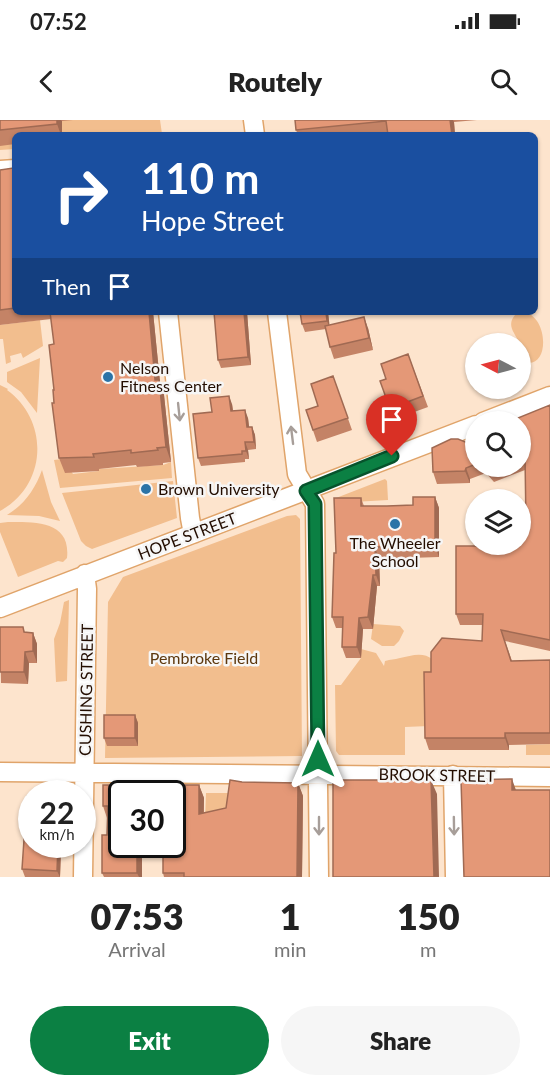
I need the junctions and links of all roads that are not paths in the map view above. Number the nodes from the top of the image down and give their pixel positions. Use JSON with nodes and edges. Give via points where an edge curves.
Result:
{"nodes":[{"id":1,"x":168,"y":315,"type":"edge"},
{"id":2,"x":277,"y":315,"type":"edge"},
{"id":3,"x":550,"y":396,"type":"edge"},
{"id":4,"x":511,"y":411,"type":"edge"},
{"id":5,"x":465,"y":428,"type":"edge"},
{"id":6,"x":306,"y":491,"type":"junction"},
{"id":7,"x":194,"y":534,"type":"junction"},
{"id":8,"x":85,"y":574,"type":"junction"},
{"id":9,"x":0,"y":608,"type":"edge"},
{"id":10,"x":0,"y":772,"type":"edge"},
{"id":11,"x":84,"y":773,"type":"junction"},
{"id":12,"x":319,"y":774,"type":"junction"},
{"id":13,"x":453,"y":775,"type":"junction"},
{"id":14,"x":550,"y":777,"type":"edge"},
{"id":15,"x":83,"y":877,"type":"edge"},
{"id":16,"x":318,"y":877,"type":"edge"},
{"id":17,"x":454,"y":877,"type":"edge"}],
"edges":[{"from":1,"to":7,"type":"street","one_way":true},
{"from":6,"to":2,"type":"street","one_way":true,"via":[[297,474]]},
{"from":3,"to":4,"type":"street"},
{"from":5,"to":6,"type":"street","name":"HOPE STREET"},
{"from":6,"to":7,"type":"street","name":"HOPE STREET"},
{"from":6,"to":12,"type":"street","via":[[315,504]]},
{"from":7,"to":8,"type":"street","name":"HOPE STREET"},
{"from":8,"to":9,"type":"street","name":"HOPE STREET"},
{"from":8,"to":11,"type":"street","name":"CUSHING STREET"},
{"from":10,"to":11,"type":"street","name":"BROOK STREET"},
{"from":11,"to":12,"type":"street","name":"BROOK STREET"},
{"from":11,"to":15,"type":"street","name":"CUSHING STREET"},
{"from":12,"to":13,"type":"street","name":"BROOK STREET"},
{"from":12,"to":16,"type":"street","one_way":true},
{"from":13,"to":14,"type":"street","name":"BROOK STREET"},
{"from":13,"to":17,"type":"street","one_way":true}]}
